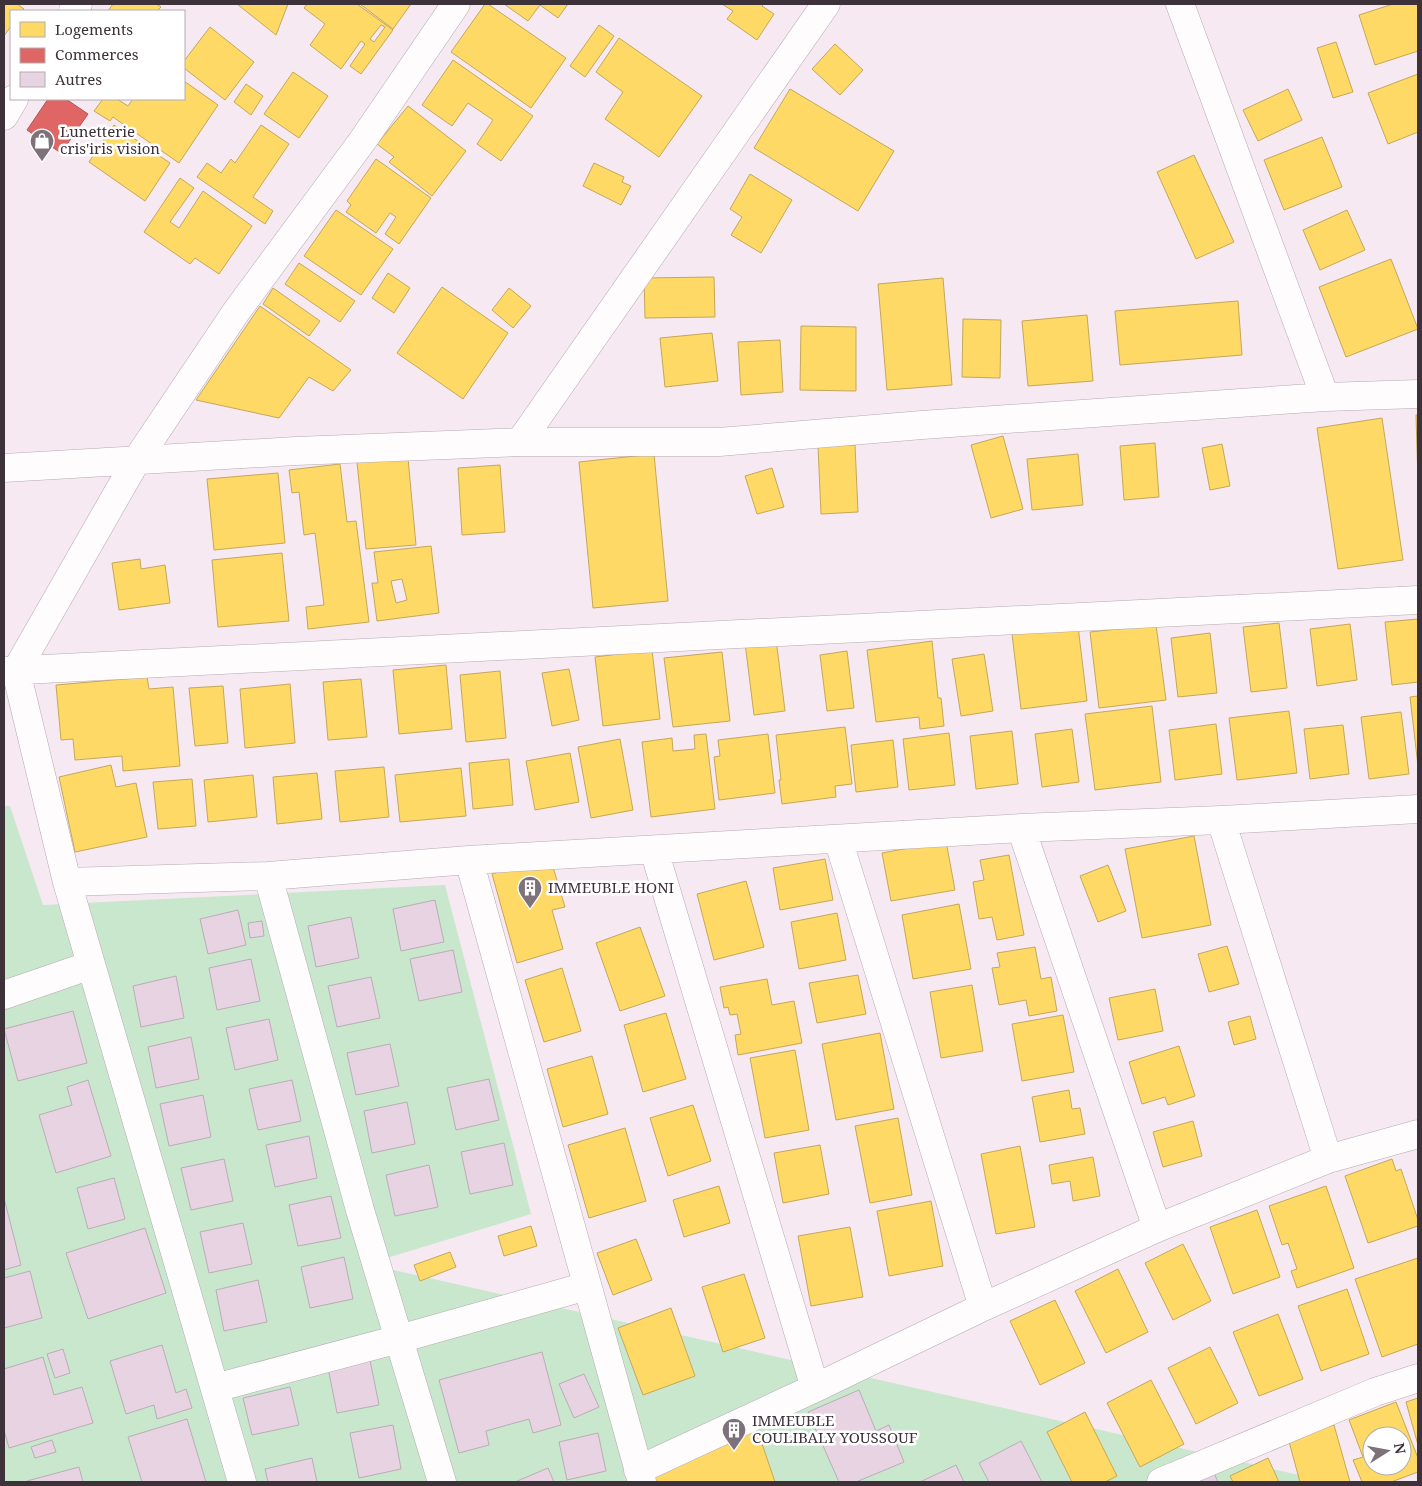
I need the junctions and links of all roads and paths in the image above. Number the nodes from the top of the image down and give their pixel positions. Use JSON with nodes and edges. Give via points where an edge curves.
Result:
{"nodes":[{"id":1,"x":456,"y":4,"type":"edge"},
{"id":2,"x":826,"y":4,"type":"edge"},
{"id":3,"x":1180,"y":4,"type":"edge"},
{"id":4,"x":13,"y":100,"type":"edge"},
{"id":5,"x":4,"y":116,"type":"edge"},
{"id":6,"x":1418,"y":394,"type":"edge"},
{"id":7,"x":1325,"y":397,"type":"junction"},
{"id":8,"x":520,"y":442,"type":"junction"},
{"id":9,"x":136,"y":461,"type":"junction"},
{"id":10,"x":4,"y":468,"type":"edge"},
{"id":11,"x":1418,"y":600,"type":"edge"},
{"id":12,"x":10,"y":671,"type":"edge"},
{"id":13,"x":1418,"y":809,"type":"edge"},
{"id":14,"x":1221,"y":820,"type":"junction"},
{"id":15,"x":1021,"y":828,"type":"junction"},
{"id":16,"x":838,"y":839,"type":"junction"},
{"id":17,"x":654,"y":850,"type":"junction"},
{"id":18,"x":469,"y":860,"type":"junction"},
{"id":19,"x":268,"y":876,"type":"junction"},
{"id":20,"x":67,"y":882,"type":"junction"},
{"id":21,"x":91,"y":965,"type":"junction"},
{"id":22,"x":4,"y":995,"type":"edge"},
{"id":23,"x":1418,"y":1134,"type":"edge"},
{"id":24,"x":1328,"y":1159,"type":"junction"},
{"id":25,"x":1157,"y":1228,"type":"junction"},
{"id":26,"x":587,"y":1286,"type":"junction"},
{"id":27,"x":983,"y":1307,"type":"junction"},
{"id":28,"x":398,"y":1339,"type":"junction"},
{"id":29,"x":1418,"y":1378,"type":"edge"},
{"id":30,"x":215,"y":1388,"type":"junction"},
{"id":31,"x":815,"y":1388,"type":"junction"},
{"id":32,"x":640,"y":1476,"type":"edge"},
{"id":33,"x":242,"y":1482,"type":"edge"},
{"id":34,"x":442,"y":1482,"type":"edge"},
{"id":35,"x":1161,"y":1482,"type":"edge"}],
"edges":[{"from":1,"to":9,"type":"street","via":[[363,140],[236,312]]},
{"from":2,"to":8,"type":"street"},
{"from":3,"to":7,"type":"street"},
{"from":4,"to":5,"type":"street"},
{"from":6,"to":7,"type":"street"},
{"from":7,"to":8,"type":"street","via":[[719,442]]},
{"from":8,"to":9,"type":"street"},
{"from":9,"to":10,"type":"street"},
{"from":9,"to":12,"type":"street"},
{"from":11,"to":12,"type":"street"},
{"from":12,"to":20,"type":"street"},
{"from":13,"to":14,"type":"street"},
{"from":14,"to":15,"type":"street"},
{"from":14,"to":24,"type":"street"},
{"from":15,"to":16,"type":"street"},
{"from":15,"to":25,"type":"street"},
{"from":16,"to":17,"type":"street"},
{"from":16,"to":27,"type":"street"},
{"from":17,"to":18,"type":"street"},
{"from":17,"to":31,"type":"street"},
{"from":18,"to":19,"type":"street"},
{"from":18,"to":26,"type":"street"},
{"from":19,"to":20,"type":"street"},
{"from":19,"to":28,"type":"street"},
{"from":20,"to":21,"type":"street"},
{"from":21,"to":22,"type":"street"},
{"from":21,"to":30,"type":"street"},
{"from":23,"to":24,"type":"street"},
{"from":24,"to":25,"type":"street"},
{"from":25,"to":27,"type":"street"},
{"from":26,"to":28,"type":"street"},
{"from":26,"to":32,"type":"street"},
{"from":27,"to":31,"type":"street"},
{"from":28,"to":30,"type":"street"},
{"from":28,"to":34,"type":"street"},
{"from":29,"to":35,"type":"street","via":[[1375,1392]]},
{"from":30,"to":33,"type":"street"},
{"from":31,"to":32,"type":"street"}]}
